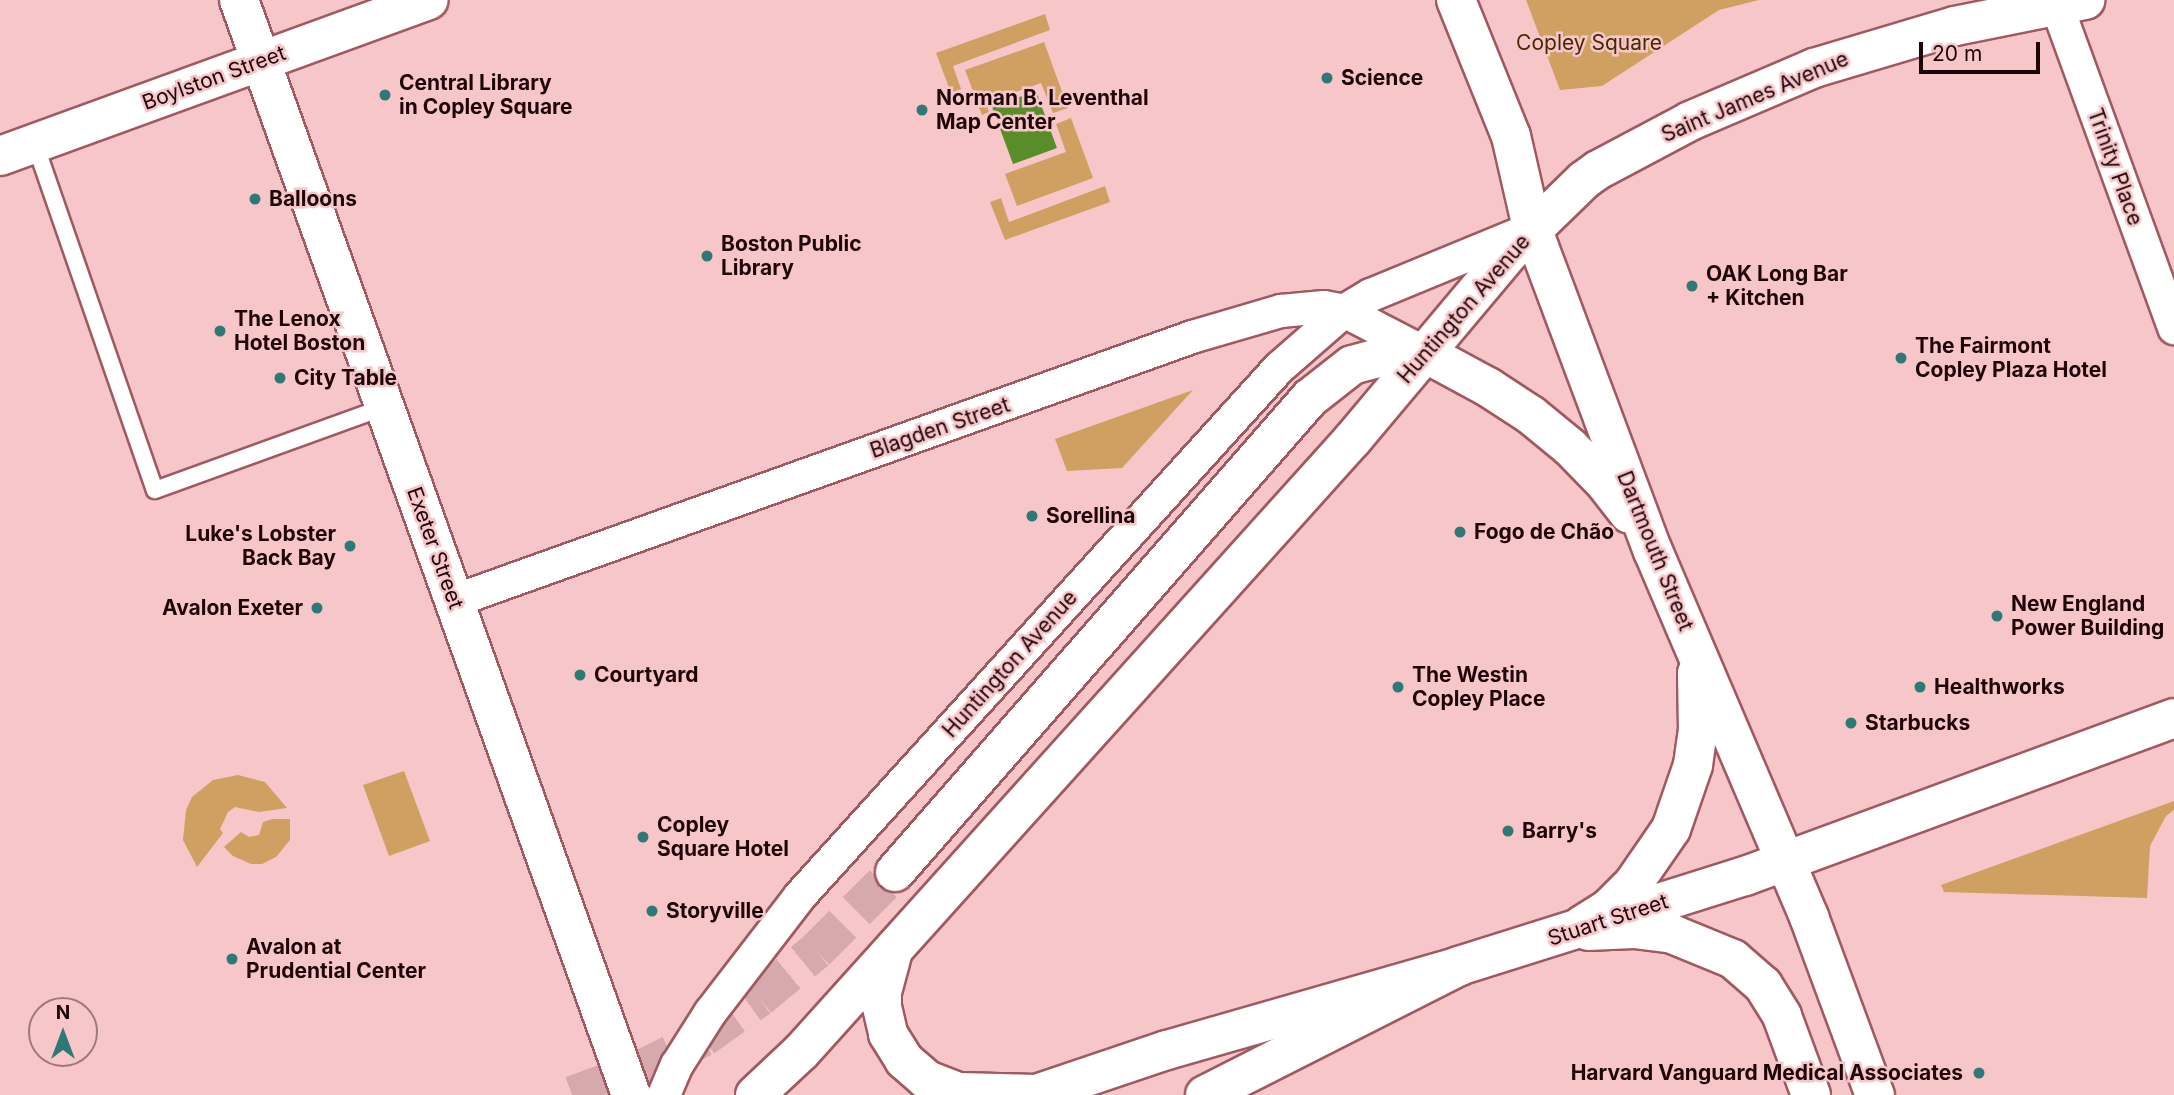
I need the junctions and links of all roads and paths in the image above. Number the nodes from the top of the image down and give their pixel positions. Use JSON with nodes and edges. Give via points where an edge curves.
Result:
{"nodes":[{"id":1,"x":239,"y":0,"type":"edge"},
{"id":2,"x":428,"y":0,"type":"edge"},
{"id":3,"x":1455,"y":0,"type":"edge"},
{"id":4,"x":2071,"y":3,"type":"edge"},
{"id":5,"x":261,"y":60,"type":"junction"},
{"id":6,"x":35,"y":144,"type":"junction"},
{"id":7,"x":0,"y":156,"type":"edge"},
{"id":8,"x":1532,"y":229,"type":"junction"},
{"id":9,"x":1344,"y":310,"type":"junction"},
{"id":10,"x":2174,"y":328,"type":"edge"},
{"id":11,"x":1425,"y":353,"type":"junction"},
{"id":12,"x":385,"y":407,"type":"junction"},
{"id":13,"x":1653,"y":551,"type":"junction"},
{"id":14,"x":454,"y":601,"type":"junction"},
{"id":15,"x":1695,"y":649,"type":"junction"},
{"id":16,"x":2174,"y":718,"type":"edge"},
{"id":17,"x":1785,"y":862,"type":"junction"},
{"id":18,"x":895,"y":872,"type":"tunnel mouth"},
{"id":19,"x":1572,"y":932,"type":"junction"},
{"id":20,"x":894,"y":949,"type":"junction"},
{"id":21,"x":1459,"y":966,"type":"junction"},
{"id":22,"x":631,"y":1095,"type":"edge"},
{"id":23,"x":664,"y":1095,"type":"edge"},
{"id":24,"x":755,"y":1095,"type":"edge"},
{"id":25,"x":1034,"y":1095,"type":"edge"},
{"id":26,"x":1205,"y":1095,"type":"edge"},
{"id":27,"x":1811,"y":1095,"type":"edge"},
{"id":28,"x":1875,"y":1095,"type":"edge"}],
"edges":[{"from":1,"to":5,"type":"main road","name":"Exeter Street"},
{"from":2,"to":5,"type":"main road","name":"Boylston Street"},
{"from":3,"to":8,"type":"main road","name":"Dartmouth Street","via":[[1511,136]]},
{"from":4,"to":8,"type":"main road","name":"Saint James Avenue","via":[[1976,21],[1884,46],[1731,102],[1598,170]]},
{"from":4,"to":10,"type":"street","name":"Trinity Place"},
{"from":5,"to":6,"type":"main road","name":"Boylston Street"},
{"from":5,"to":12,"type":"main road","name":"Exeter Street"},
{"from":6,"to":7,"type":"main road","name":"Boylston Street"},
{"from":6,"to":12,"type":"lane","via":[[155,490]]},
{"from":8,"to":9,"type":"street","name":"Huntington Avenue","via":[[1399,281]]},
{"from":8,"to":11,"type":"main road","name":"Huntington Avenue"},
{"from":8,"to":13,"type":"main road","name":"Dartmouth Street"},
{"from":9,"to":11,"type":"street","name":"Blagden Street"},
{"from":9,"to":14,"type":"street","name":"Blagden Street","via":[[1281,310],[1229,324]]},
{"from":9,"to":23,"type":"street","name":"Huntington Avenue","via":[[1253,395],[800,896],[710,1013]]},
{"from":11,"to":13,"type":"main road","via":[[1498,393],[1551,431],[1605,483]]},
{"from":11,"to":18,"type":"main road","via":[[1397,353],[1352,365],[1310,398]]},
{"from":11,"to":20,"type":"main road","name":"Huntington Avenue"},
{"from":12,"to":14,"type":"main road","name":"Exeter Street"},
{"from":13,"to":15,"type":"main road","name":"Dartmouth Street"},
{"from":14,"to":22,"type":"main road","name":"Exeter Street"},
{"from":15,"to":17,"type":"main road","name":"Dartmouth Street"},
{"from":15,"to":19,"type":"main road","via":[[1698,731],[1684,799],[1671,829],[1633,884],[1609,908]]},
{"from":16,"to":17,"type":"main road","name":"Stuart Street"},
{"from":17,"to":19,"type":"main road","name":"Stuart Street"},
{"from":17,"to":28,"type":"main road","name":"Dartmouth Street"},
{"from":19,"to":21,"type":"main road","name":"Stuart Street"},
{"from":19,"to":27,"type":"main road","via":[[1634,929],[1672,934],[1733,959],[1763,985],[1782,1016]]},
{"from":20,"to":24,"type":"main road","name":"Huntington Avenue","via":[[801,1052]]},
{"from":20,"to":25,"type":"main road","name":"Stuart Street","via":[[882,1007],[888,1034],[904,1060],[927,1080],[959,1092]]},
{"from":21,"to":25,"type":"main road","name":"Stuart Street","via":[[1167,1050]]},
{"from":21,"to":26,"type":"main road"}]}
